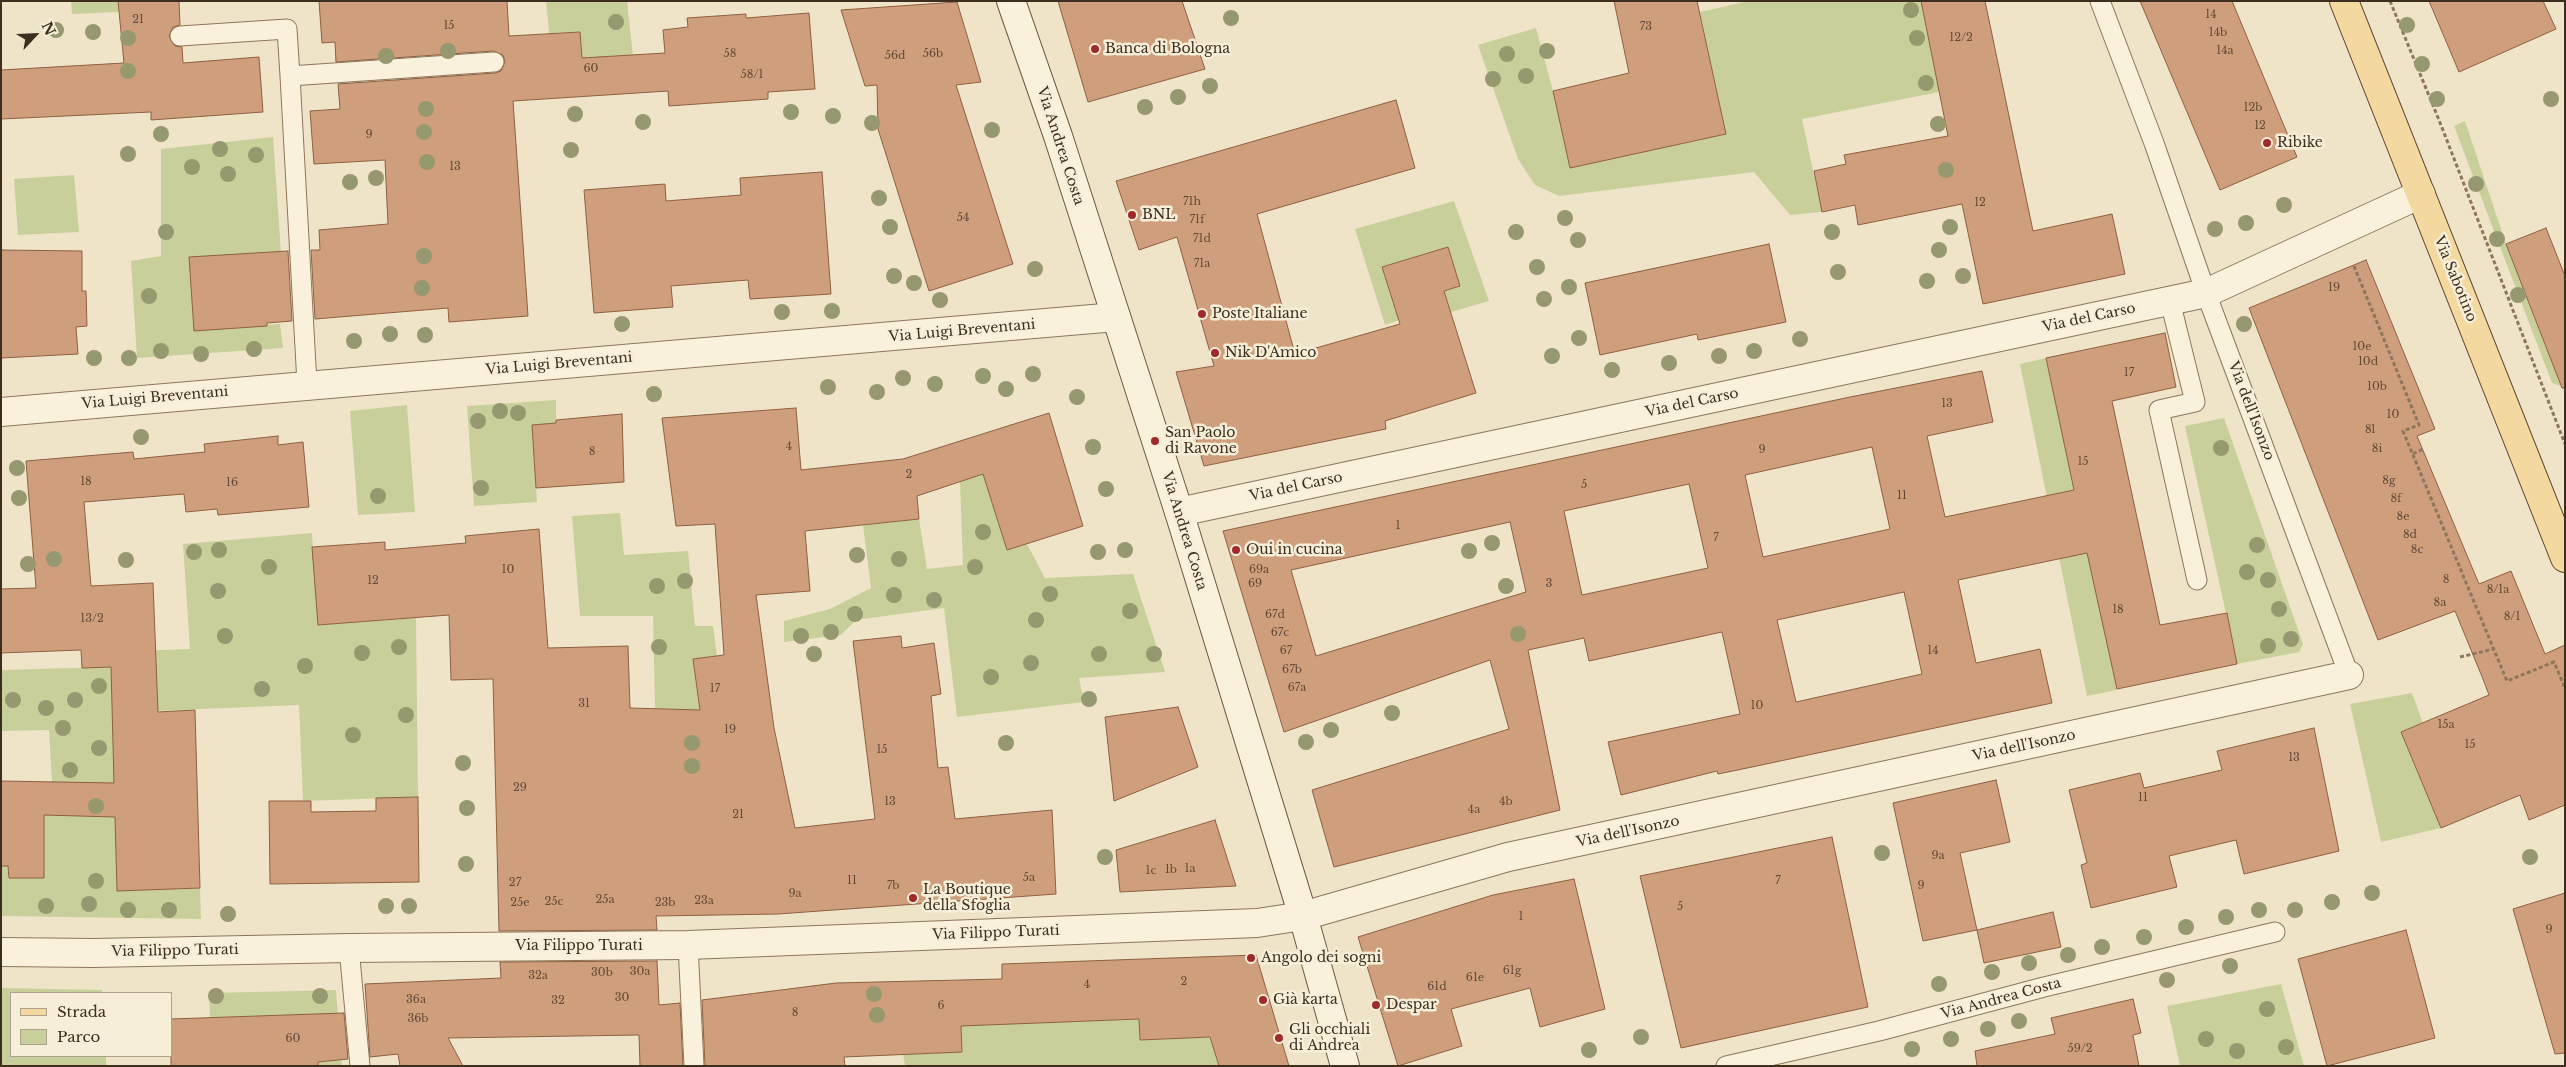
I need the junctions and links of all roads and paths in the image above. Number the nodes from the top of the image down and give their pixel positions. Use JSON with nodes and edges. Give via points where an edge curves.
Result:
{"nodes":[{"id":1,"x":1011,"y":1,"type":"edge"},
{"id":2,"x":2100,"y":1,"type":"edge"},
{"id":3,"x":2344,"y":1,"type":"edge"},
{"id":4,"x":2390,"y":1,"type":"edge"},
{"id":5,"x":180,"y":36,"type":"dead end"},
{"id":6,"x":494,"y":62,"type":"dead end"},
{"id":7,"x":290,"y":76,"type":"junction"},
{"id":8,"x":2421,"y":194,"type":"junction"},
{"id":9,"x":2354,"y":266,"type":"dead end"},
{"id":10,"x":2206,"y":293,"type":"junction"},
{"id":11,"x":2170,"y":301,"type":"junction"},
{"id":12,"x":1116,"y":317,"type":"junction"},
{"id":13,"x":307,"y":384,"type":"junction"},
{"id":14,"x":1,"y":412,"type":"edge"},
{"id":15,"x":2565,"y":444,"type":"edge"},
{"id":16,"x":2423,"y":449,"type":"dead end"},
{"id":17,"x":2413,"y":454,"type":"junction"},
{"id":18,"x":1179,"y":512,"type":"junction"},
{"id":19,"x":2565,"y":558,"type":"edge"},
{"id":20,"x":2197,"y":580,"type":"dead end"},
{"id":21,"x":2494,"y":649,"type":"junction"},
{"id":22,"x":2460,"y":657,"type":"dead end"},
{"id":23,"x":2349,"y":675,"type":"joint"},
{"id":24,"x":2565,"y":688,"type":"edge"},
{"id":25,"x":1303,"y":916,"type":"junction"},
{"id":26,"x":2276,"y":932,"type":"dead end"},
{"id":27,"x":688,"y":945,"type":"junction"},
{"id":28,"x":350,"y":948,"type":"junction"},
{"id":29,"x":1,"y":952,"type":"edge"},
{"id":30,"x":360,"y":1066,"type":"edge"},
{"id":31,"x":694,"y":1066,"type":"edge"},
{"id":32,"x":1345,"y":1066,"type":"edge"},
{"id":33,"x":1726,"y":1066,"type":"edge"}],
"edges":[{"from":1,"to":12,"type":"street","name":"Via Andrea Costa"},
{"from":2,"to":10,"type":"lane"},
{"from":3,"to":8,"type":"main road","name":"Via Sabotino"},
{"from":4,"to":15,"type":"path"},
{"from":5,"to":7,"type":"lane","via":[[287,29]]},
{"from":6,"to":7,"type":"lane"},
{"from":7,"to":13,"type":"lane"},
{"from":8,"to":10,"type":"street","name":"Via del Carso"},
{"from":8,"to":19,"type":"main road","name":"Via Sabotino"},
{"from":9,"to":17,"type":"path","via":[[2419,425],[2403,431]]},
{"from":10,"to":11,"type":"street","name":"Via del Carso"},
{"from":10,"to":23,"type":"lane","name":"Via dell'Isonzo"},
{"from":11,"to":18,"type":"street","name":"Via del Carso"},
{"from":11,"to":20,"type":"lane","via":[[2194,402],[2159,410]]},
{"from":12,"to":13,"type":"street","name":"Via Luigi Breventani"},
{"from":12,"to":18,"type":"street","name":"Via Andrea Costa"},
{"from":13,"to":14,"type":"street","name":"Via Luigi Breventani"},
{"from":16,"to":17,"type":"path"},
{"from":17,"to":21,"type":"path"},
{"from":18,"to":25,"type":"street","name":"Via Andrea Costa"},
{"from":21,"to":22,"type":"path"},
{"from":21,"to":24,"type":"path","via":[[2507,681],[2554,662]]},
{"from":23,"to":25,"type":"street","name":"Via dell'Isonzo","via":[[1508,858]]},
{"from":25,"to":27,"type":"street","name":"Via Filippo Turati","via":[[1257,923]]},
{"from":25,"to":32,"type":"street","name":"Via Andrea Costa"},
{"from":26,"to":33,"type":"lane","name":"Via Andrea Costa"},
{"from":27,"to":28,"type":"street","name":"Via Filippo Turati"},
{"from":27,"to":31,"type":"lane"},
{"from":28,"to":29,"type":"street","name":"Via Filippo Turati"},
{"from":28,"to":30,"type":"lane"}]}
